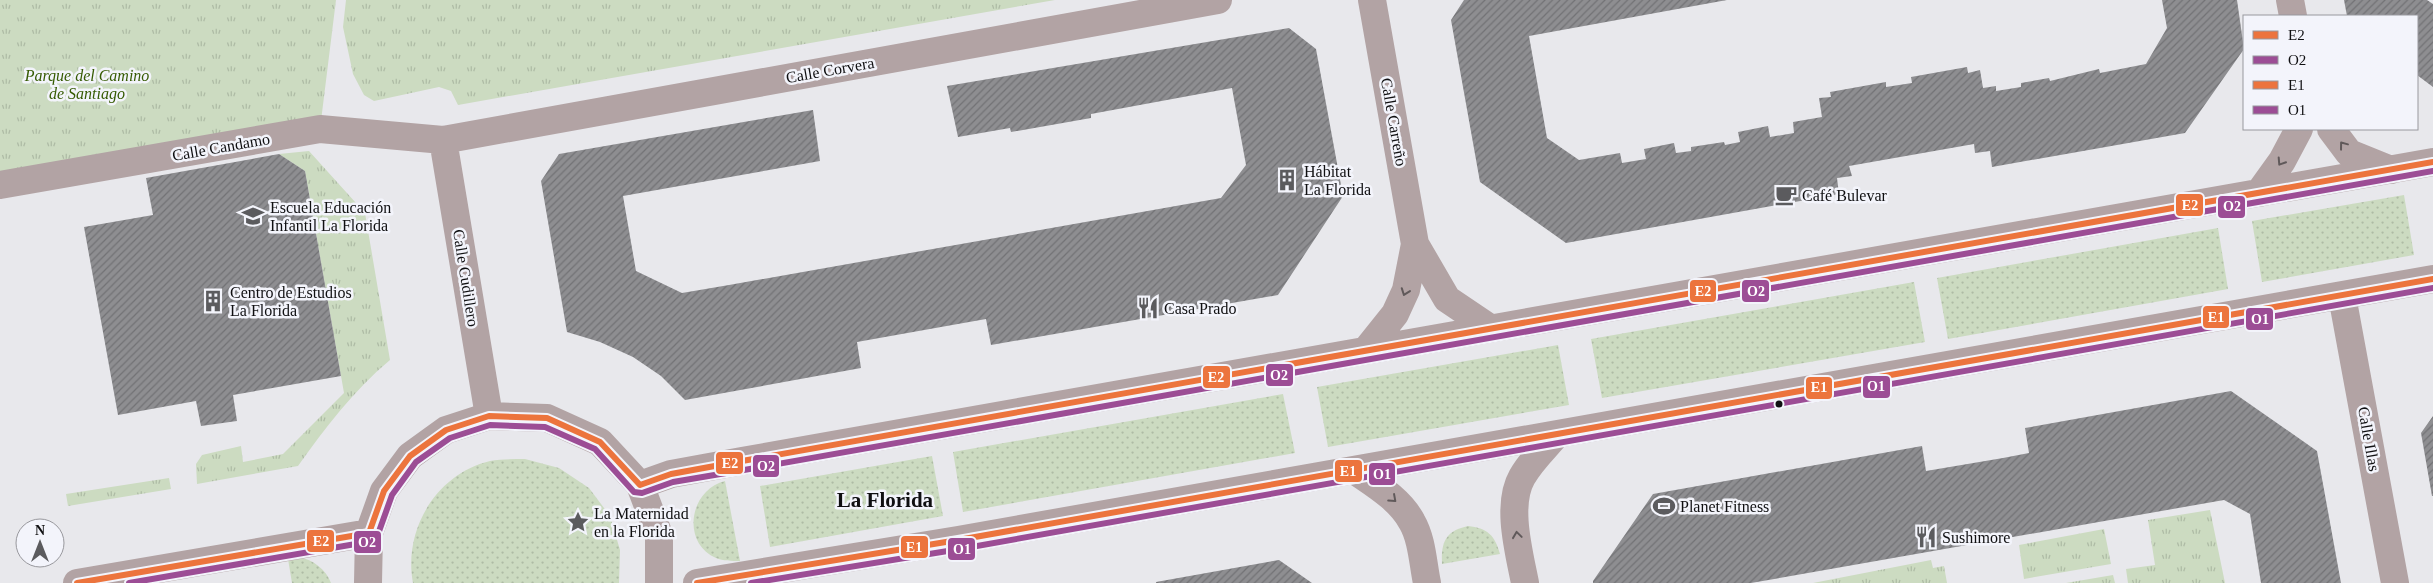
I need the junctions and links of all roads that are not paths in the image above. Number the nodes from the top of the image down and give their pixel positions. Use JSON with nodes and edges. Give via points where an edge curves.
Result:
{"nodes":[{"id":1,"x":1218,"y":0,"type":"edge"},
{"id":2,"x":1372,"y":0,"type":"edge"},
{"id":3,"x":2290,"y":0,"type":"edge"},
{"id":4,"x":2293,"y":15,"type":"edge"},
{"id":5,"x":2298,"y":130,"type":"edge"},
{"id":6,"x":2332,"y":130,"type":"edge"},
{"id":7,"x":443,"y":140,"type":"junction"},
{"id":8,"x":2433,"y":162,"type":"edge"},
{"id":9,"x":2392,"y":170,"type":"junction"},
{"id":10,"x":0,"y":185,"type":"edge"},
{"id":11,"x":2259,"y":194,"type":"junction"},
{"id":12,"x":1415,"y":244,"type":"junction"},
{"id":13,"x":2433,"y":279,"type":"edge"},
{"id":14,"x":2342,"y":296,"type":"junction"},
{"id":15,"x":1490,"y":328,"type":"junction"},
{"id":16,"x":1367,"y":349,"type":"junction"},
{"id":17,"x":489,"y":416,"type":"junction"},
{"id":18,"x":1556,"y":435,"type":"junction"},
{"id":19,"x":1354,"y":470,"type":"junction"},
{"id":20,"x":640,"y":485,"type":"junction"},
{"id":21,"x":369,"y":533,"type":"junction"},
{"id":22,"x":77,"y":583,"type":"edge"},
{"id":23,"x":368,"y":583,"type":"edge"},
{"id":24,"x":659,"y":583,"type":"edge"},
{"id":25,"x":697,"y":583,"type":"edge"},
{"id":26,"x":1426,"y":583,"type":"edge"},
{"id":27,"x":1524,"y":583,"type":"edge"},
{"id":28,"x":2395,"y":583,"type":"edge"}],
"edges":[{"from":1,"to":7,"type":"street","name":"Calle Corvera"},
{"from":2,"to":12,"type":"street","name":"Calle Carreño"},
{"from":3,"to":4,"type":"street"},
{"from":5,"to":11,"type":"street","one_way":true},
{"from":9,"to":6,"type":"street","one_way":true,"via":[[2349,153]]},
{"from":7,"to":10,"type":"street","name":"Calle Candamo","via":[[320,129]]},
{"from":7,"to":17,"type":"street","name":"Calle Cudillero"},
{"from":8,"to":9,"type":"street"},
{"from":9,"to":11,"type":"street"},
{"from":11,"to":15,"type":"street"},
{"from":12,"to":15,"type":"street","via":[[1447,299]]},
{"from":12,"to":16,"type":"street","one_way":true,"via":[[1406,290],[1394,314]]},
{"from":13,"to":14,"type":"street"},
{"from":14,"to":18,"type":"street"},
{"from":14,"to":28,"type":"street","name":"Calle Illas"},
{"from":15,"to":16,"type":"street"},
{"from":16,"to":20,"type":"street","via":[[733,462],[671,474]]},
{"from":17,"to":20,"type":"street","via":[[547,418],[600,442]]},
{"from":17,"to":21,"type":"street","via":[[446,430],[410,456],[384,491]]},
{"from":18,"to":19,"type":"street"},
{"from":27,"to":18,"type":"street","one_way":true,"via":[[1514,514],[1516,490],[1529,466]]},
{"from":19,"to":25,"type":"street"},
{"from":19,"to":26,"type":"street","one_way":true,"via":[[1405,510],[1416,532]]},
{"from":20,"to":24,"type":"street","via":[[659,535]]},
{"from":21,"to":22,"type":"street"},
{"from":21,"to":23,"type":"street"}]}
